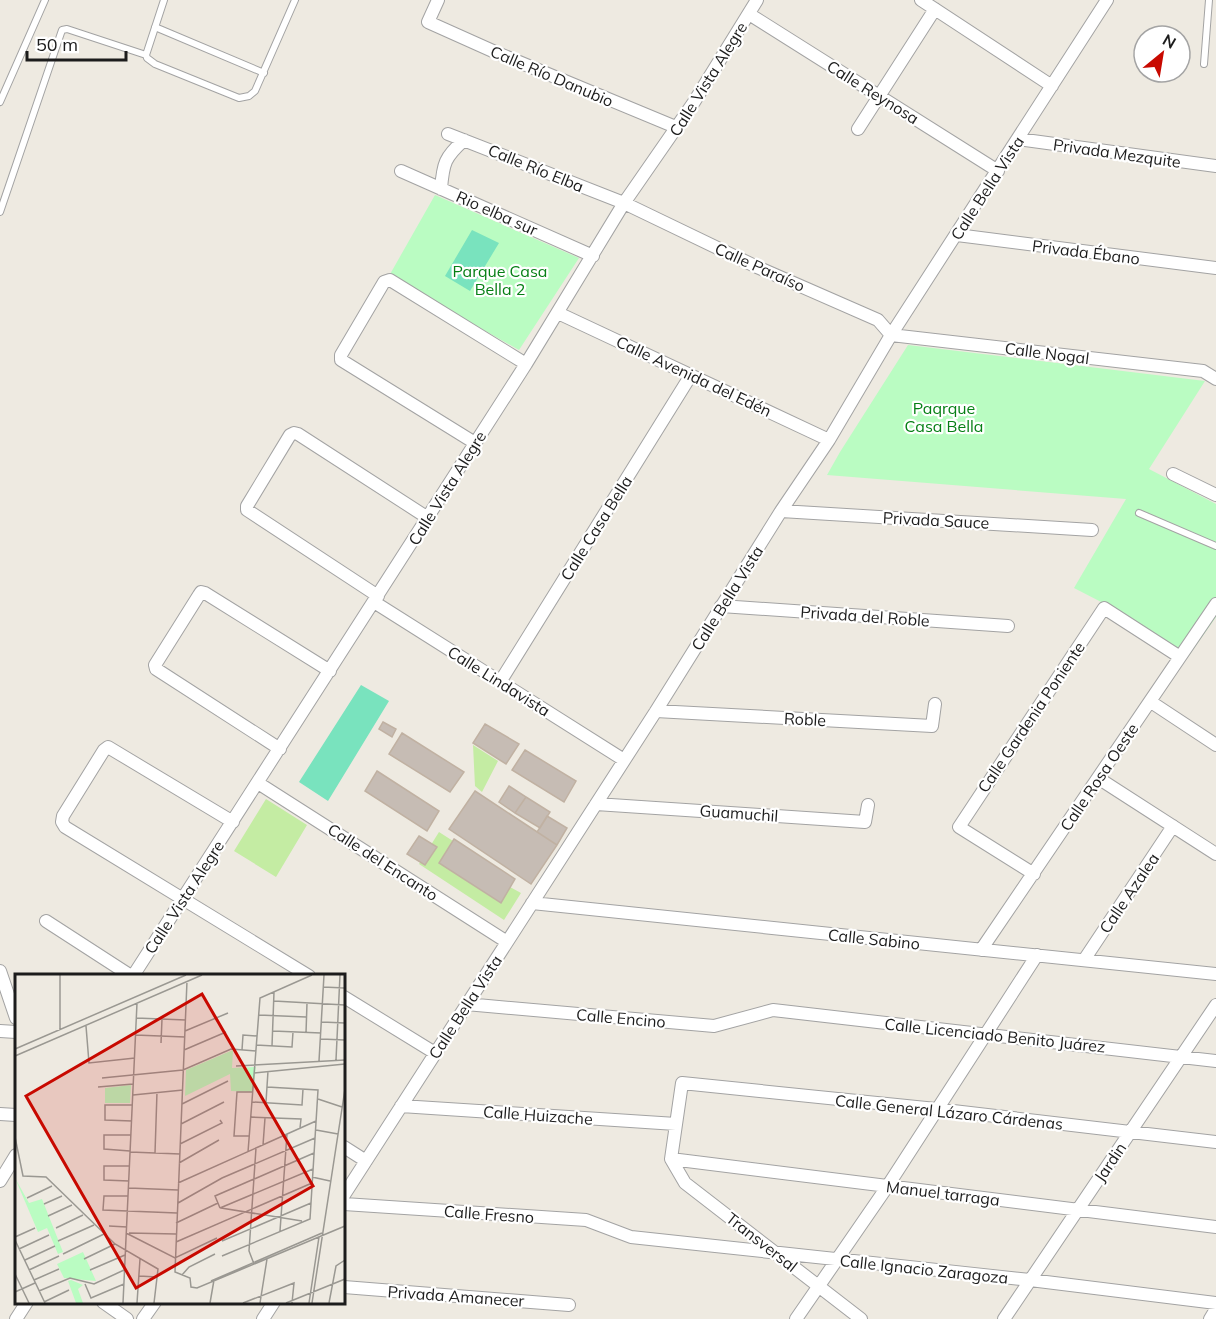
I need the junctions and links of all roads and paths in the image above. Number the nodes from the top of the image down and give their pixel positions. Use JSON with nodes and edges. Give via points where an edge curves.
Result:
{"nodes":[{"id":1,"x":45,"y":0,"type":"edge"},
{"id":2,"x":164,"y":0,"type":"edge"},
{"id":3,"x":295,"y":0,"type":"edge"},
{"id":4,"x":438,"y":0,"type":"edge"},
{"id":5,"x":757,"y":0,"type":"edge"},
{"id":6,"x":921,"y":0,"type":"edge"},
{"id":7,"x":1107,"y":0,"type":"edge"},
{"id":8,"x":1209,"y":0,"type":"edge"},
{"id":9,"x":935,"y":9,"type":"junction"},
{"id":10,"x":749,"y":14,"type":"junction"},
{"id":11,"x":155,"y":27,"type":"junction"},
{"id":12,"x":146,"y":55,"type":"junction"},
{"id":13,"x":1204,"y":64,"type":"dead end"},
{"id":14,"x":264,"y":73,"type":"junction"},
{"id":15,"x":1052,"y":86,"type":"junction"},
{"id":16,"x":879,"y":96,"type":"junction"},
{"id":17,"x":0,"y":102,"type":"edge"},
{"id":18,"x":678,"y":128,"type":"junction"},
{"id":19,"x":858,"y":129,"type":"dead end"},
{"id":20,"x":448,"y":134,"type":"dead end"},
{"id":21,"x":1018,"y":139,"type":"junction"},
{"id":22,"x":464,"y":140,"type":"junction"},
{"id":23,"x":1216,"y":166,"type":"edge"},
{"id":24,"x":401,"y":171,"type":"dead end"},
{"id":25,"x":998,"y":171,"type":"junction"},
{"id":26,"x":441,"y":189,"type":"junction"},
{"id":27,"x":624,"y":203,"type":"junction"},
{"id":28,"x":0,"y":212,"type":"edge"},
{"id":29,"x":957,"y":235,"type":"junction"},
{"id":30,"x":593,"y":256,"type":"junction"},
{"id":31,"x":1216,"y":268,"type":"edge"},
{"id":32,"x":558,"y":313,"type":"junction"},
{"id":33,"x":891,"y":335,"type":"junction"},
{"id":34,"x":526,"y":364,"type":"junction"},
{"id":35,"x":691,"y":375,"type":"junction"},
{"id":36,"x":1216,"y":380,"type":"edge"},
{"id":37,"x":829,"y":440,"type":"junction"},
{"id":38,"x":475,"y":443,"type":"junction"},
{"id":39,"x":1173,"y":474,"type":"dead end"},
{"id":40,"x":1216,"y":495,"type":"edge"},
{"id":41,"x":781,"y":511,"type":"junction"},
{"id":42,"x":1139,"y":513,"type":"dead end"},
{"id":43,"x":428,"y":518,"type":"junction"},
{"id":44,"x":1092,"y":530,"type":"dead end"},
{"id":45,"x":1216,"y":546,"type":"edge"},
{"id":46,"x":376,"y":599,"type":"junction"},
{"id":47,"x":1216,"y":604,"type":"edge"},
{"id":48,"x":721,"y":606,"type":"junction"},
{"id":49,"x":1008,"y":626,"type":"dead end"},
{"id":50,"x":1180,"y":657,"type":"junction"},
{"id":51,"x":330,"y":671,"type":"junction"},
{"id":52,"x":500,"y":682,"type":"junction"},
{"id":53,"x":1151,"y":702,"type":"junction"},
{"id":54,"x":934,"y":704,"type":"dead end"},
{"id":55,"x":656,"y":711,"type":"junction"},
{"id":56,"x":1216,"y":744,"type":"edge"},
{"id":57,"x":280,"y":749,"type":"junction"},
{"id":58,"x":624,"y":760,"type":"junction"},
{"id":59,"x":1098,"y":778,"type":"junction"},
{"id":60,"x":258,"y":783,"type":"junction"},
{"id":61,"x":596,"y":804,"type":"junction"},
{"id":62,"x":868,"y":805,"type":"dead end"},
{"id":63,"x":233,"y":822,"type":"junction"},
{"id":64,"x":1173,"y":826,"type":"junction"},
{"id":65,"x":1216,"y":854,"type":"edge"},
{"id":66,"x":1034,"y":874,"type":"junction"},
{"id":67,"x":184,"y":898,"type":"junction"},
{"id":68,"x":532,"y":903,"type":"junction"},
{"id":69,"x":46,"y":921,"type":"dead end"},
{"id":70,"x":507,"y":942,"type":"junction"},
{"id":71,"x":981,"y":950,"type":"junction"},
{"id":72,"x":1037,"y":955,"type":"junction"},
{"id":73,"x":1084,"y":960,"type":"junction"},
{"id":74,"x":0,"y":971,"type":"edge"},
{"id":75,"x":130,"y":974,"type":"edge"},
{"id":76,"x":133,"y":974,"type":"edge"},
{"id":77,"x":307,"y":974,"type":"edge"},
{"id":78,"x":1216,"y":974,"type":"edge"},
{"id":79,"x":345,"y":998,"type":"edge"},
{"id":80,"x":466,"y":1004,"type":"junction"},
{"id":81,"x":1216,"y":1005,"type":"edge"},
{"id":82,"x":773,"y":1010,"type":"joint"},
{"id":83,"x":15,"y":1015,"type":"edge"},
{"id":84,"x":0,"y":1031,"type":"edge"},
{"id":85,"x":15,"y":1032,"type":"edge"},
{"id":86,"x":985,"y":1034,"type":"junction"},
{"id":87,"x":435,"y":1053,"type":"junction"},
{"id":88,"x":1181,"y":1056,"type":"junction"},
{"id":89,"x":1216,"y":1061,"type":"edge"},
{"id":90,"x":401,"y":1106,"type":"junction"},
{"id":91,"x":936,"y":1109,"type":"junction"},
{"id":92,"x":0,"y":1114,"type":"edge"},
{"id":93,"x":15,"y":1115,"type":"edge"},
{"id":94,"x":676,"y":1124,"type":"junction"},
{"id":95,"x":1130,"y":1132,"type":"junction"},
{"id":96,"x":1216,"y":1143,"type":"edge"},
{"id":97,"x":345,"y":1148,"type":"edge"},
{"id":98,"x":15,"y":1157,"type":"edge"},
{"id":99,"x":671,"y":1159,"type":"junction"},
{"id":100,"x":366,"y":1161,"type":"junction"},
{"id":101,"x":0,"y":1181,"type":"edge"},
{"id":102,"x":886,"y":1186,"type":"junction"},
{"id":103,"x":345,"y":1193,"type":"edge"},
{"id":104,"x":345,"y":1204,"type":"edge"},
{"id":105,"x":1078,"y":1209,"type":"junction"},
{"id":106,"x":1216,"y":1227,"type":"edge"},
{"id":107,"x":631,"y":1237,"type":"joint"},
{"id":108,"x":776,"y":1253,"type":"junction"},
{"id":109,"x":836,"y":1260,"type":"junction"},
{"id":110,"x":1030,"y":1280,"type":"junction"},
{"id":111,"x":818,"y":1286,"type":"junction"},
{"id":112,"x":345,"y":1287,"type":"edge"},
{"id":113,"x":1216,"y":1303,"type":"edge"},
{"id":114,"x":26,"y":1304,"type":"edge"},
{"id":115,"x":106,"y":1304,"type":"edge"},
{"id":116,"x":154,"y":1304,"type":"edge"},
{"id":117,"x":273,"y":1304,"type":"edge"},
{"id":118,"x":568,"y":1305,"type":"dead end"},
{"id":119,"x":1216,"y":1309,"type":"edge"},
{"id":120,"x":16,"y":1319,"type":"edge"},
{"id":121,"x":127,"y":1319,"type":"edge"},
{"id":122,"x":143,"y":1319,"type":"edge"},
{"id":123,"x":263,"y":1319,"type":"edge"},
{"id":124,"x":795,"y":1319,"type":"edge"},
{"id":125,"x":861,"y":1319,"type":"edge"},
{"id":126,"x":1004,"y":1319,"type":"edge"},
{"id":127,"x":1210,"y":1319,"type":"edge"}],
"edges":[{"from":1,"to":17,"type":"lane"},
{"from":2,"to":11,"type":"lane"},
{"from":3,"to":14,"type":"lane"},
{"from":4,"to":18,"type":"street","name":"Calle Río Danubio","via":[[428,22]]},
{"from":5,"to":10,"type":"street","name":"Calle Vista Alegre"},
{"from":6,"to":9,"type":"street"},
{"from":7,"to":15,"type":"street","name":"Calle Bella Vista"},
{"from":8,"to":13,"type":"lane"},
{"from":9,"to":15,"type":"street"},
{"from":9,"to":16,"type":"street"},
{"from":10,"to":16,"type":"street","name":"Calle Reynosa"},
{"from":10,"to":18,"type":"street","name":"Calle Vista Alegre"},
{"from":11,"to":12,"type":"lane"},
{"from":11,"to":14,"type":"lane"},
{"from":12,"to":14,"type":"lane","via":[[155,64],[239,98],[255,91]]},
{"from":12,"to":28,"type":"lane","via":[[62,30]]},
{"from":15,"to":21,"type":"street","name":"Calle Bella Vista"},
{"from":16,"to":19,"type":"street"},
{"from":16,"to":25,"type":"street","name":"Calle Reynosa"},
{"from":18,"to":27,"type":"street","name":"Calle Vista Alegre"},
{"from":20,"to":22,"type":"street","name":"Calle Río Elba"},
{"from":21,"to":23,"type":"street","name":"Privada Mezquite"},
{"from":21,"to":25,"type":"street","name":"Calle Bella Vista"},
{"from":22,"to":26,"type":"street","via":[[444,162]]},
{"from":22,"to":27,"type":"street","name":"Calle Río Elba"},
{"from":24,"to":26,"type":"street","name":"Rio elba sur"},
{"from":25,"to":29,"type":"street","name":"Calle Bella Vista"},
{"from":26,"to":30,"type":"street","name":"Rio elba sur"},
{"from":27,"to":30,"type":"street","name":"Calle Vista Alegre"},
{"from":27,"to":33,"type":"street","name":"Calle Paraíso","via":[[878,320]]},
{"from":29,"to":31,"type":"street","name":"Privada Ébano"},
{"from":29,"to":33,"type":"street","name":"Calle Bella Vista"},
{"from":30,"to":32,"type":"street","name":"Calle Vista Alegre"},
{"from":32,"to":34,"type":"street","name":"Calle Vista Alegre"},
{"from":32,"to":35,"type":"street","name":"Calle Avenida del Edén"},
{"from":33,"to":36,"type":"street","name":"Calle Nogal","via":[[1203,371]]},
{"from":33,"to":37,"type":"street","name":"Calle Bella Vista"},
{"from":34,"to":38,"type":"street","name":"Calle Vista Alegre"},
{"from":34,"to":38,"type":"street","via":[[387,280],[341,360]]},
{"from":35,"to":37,"type":"street","name":"Calle Avenida del Edén"},
{"from":35,"to":52,"type":"street","name":"Calle Casa Bella"},
{"from":37,"to":41,"type":"street","name":"Calle Bella Vista"},
{"from":38,"to":43,"type":"street","name":"Calle Vista Alegre"},
{"from":39,"to":40,"type":"street"},
{"from":41,"to":44,"type":"street","name":"Privada Sauce"},
{"from":41,"to":48,"type":"street","name":"Calle Bella Vista"},
{"from":42,"to":45,"type":"lane"},
{"from":43,"to":46,"type":"street","name":"Calle Vista Alegre"},
{"from":43,"to":46,"type":"street","name":"Calle Lindavista","via":[[294,433],[290,435],[247,510]]},
{"from":46,"to":51,"type":"street","name":"Calle Vista Alegre"},
{"from":46,"to":52,"type":"street","name":"Calle Lindavista"},
{"from":47,"to":50,"type":"street","name":"Calle Rosa Oeste"},
{"from":48,"to":49,"type":"street","name":"Privada del Roble"},
{"from":48,"to":55,"type":"street","name":"Calle Bella Vista"},
{"from":50,"to":53,"type":"street","name":"Calle Rosa Oeste"},
{"from":50,"to":66,"type":"street","name":"Calle Gardenia Poniente","via":[[1104,608],[959,827]]},
{"from":51,"to":57,"type":"street","name":"Calle Vista Alegre"},
{"from":51,"to":57,"type":"street","via":[[201,592],[156,669]]},
{"from":52,"to":58,"type":"street","name":"Calle Lindavista"},
{"from":53,"to":56,"type":"street"},
{"from":53,"to":59,"type":"street","name":"Calle Rosa Oeste"},
{"from":54,"to":55,"type":"street","name":"Roble","via":[[932,726]]},
{"from":55,"to":58,"type":"street","name":"Calle Bella Vista"},
{"from":57,"to":60,"type":"street","name":"Calle Vista Alegre"},
{"from":58,"to":61,"type":"street","name":"Calle Bella Vista"},
{"from":59,"to":64,"type":"street"},
{"from":59,"to":66,"type":"street","name":"Calle Rosa Oeste"},
{"from":60,"to":63,"type":"street","name":"Calle Vista Alegre"},
{"from":60,"to":70,"type":"street","name":"Calle del Encanto"},
{"from":61,"to":62,"type":"street","name":"Guamuchil","via":[[865,822]]},
{"from":61,"to":68,"type":"street","name":"Calle Bella Vista"},
{"from":63,"to":67,"type":"street","name":"Calle Vista Alegre"},
{"from":63,"to":67,"type":"street","via":[[108,747],[104,750],[62,822]]},
{"from":64,"to":65,"type":"street"},
{"from":64,"to":73,"type":"street","name":"Calle Azalea"},
{"from":66,"to":71,"type":"street","name":"Calle Rosa Oeste"},
{"from":67,"to":76,"type":"street","name":"Calle Vista Alegre"},
{"from":67,"to":77,"type":"street"},
{"from":68,"to":70,"type":"street","name":"Calle Bella Vista"},
{"from":68,"to":71,"type":"street","name":"Calle Sabino"},
{"from":69,"to":75,"type":"street"},
{"from":70,"to":80,"type":"street","name":"Calle Bella Vista"},
{"from":71,"to":72,"type":"street","name":"Calle Sabino"},
{"from":72,"to":73,"type":"street","name":"Calle Sabino"},
{"from":72,"to":86,"type":"street"},
{"from":73,"to":78,"type":"street","name":"Calle Sabino"},
{"from":74,"to":83,"type":"street"},
{"from":79,"to":87,"type":"street"},
{"from":80,"to":82,"type":"street","name":"Calle Encino","via":[[714,1026]]},
{"from":80,"to":87,"type":"street","name":"Calle Bella Vista"},
{"from":81,"to":88,"type":"street","name":"Jardin"},
{"from":82,"to":86,"type":"street","name":"Calle Licenciado Benito Juárez"},
{"from":84,"to":85,"type":"street"},
{"from":86,"to":88,"type":"street","name":"Calle Licenciado Benito Juárez"},
{"from":86,"to":91,"type":"street"},
{"from":87,"to":90,"type":"street","name":"Calle Bella Vista"},
{"from":88,"to":89,"type":"street","name":"Calle Licenciado Benito Juárez"},
{"from":88,"to":95,"type":"street","name":"Jardin"},
{"from":90,"to":94,"type":"street","name":"Calle Huizache"},
{"from":90,"to":100,"type":"street","name":"Calle Bella Vista"},
{"from":91,"to":94,"type":"street","name":"Calle General Lázaro Cárdenas","via":[[682,1083]]},
{"from":91,"to":95,"type":"street","name":"Calle General Lázaro Cárdenas"},
{"from":91,"to":102,"type":"street"},
{"from":92,"to":93,"type":"street"},
{"from":94,"to":99,"type":"street"},
{"from":95,"to":96,"type":"street","name":"Calle General Lázaro Cárdenas"},
{"from":95,"to":105,"type":"street","name":"Jardin"},
{"from":97,"to":100,"type":"street"},
{"from":98,"to":101,"type":"street"},
{"from":99,"to":102,"type":"street","name":"Manuel tarraga"},
{"from":99,"to":108,"type":"street","name":"Transversal","via":[[686,1183]]},
{"from":100,"to":103,"type":"street","name":"Calle Bella Vista"},
{"from":102,"to":105,"type":"street","name":"Manuel tarraga"},
{"from":102,"to":109,"type":"street"},
{"from":104,"to":107,"type":"street","name":"Calle Fresno","via":[[586,1220]]},
{"from":105,"to":106,"type":"street","name":"Manuel tarraga"},
{"from":105,"to":110,"type":"street","name":"Jardin"},
{"from":107,"to":108,"type":"street","name":"Calle Ignacio Zaragoza"},
{"from":108,"to":109,"type":"street","name":"Calle Ignacio Zaragoza"},
{"from":108,"to":111,"type":"street","name":"Transversal"},
{"from":109,"to":110,"type":"street","name":"Calle Ignacio Zaragoza"},
{"from":109,"to":111,"type":"street"},
{"from":110,"to":113,"type":"street","name":"Calle Ignacio Zaragoza"},
{"from":110,"to":126,"type":"street","name":"Jardin"},
{"from":111,"to":124,"type":"street"},
{"from":111,"to":125,"type":"street","name":"Transversal"},
{"from":112,"to":118,"type":"street","name":"Privada Amanecer"},
{"from":114,"to":120,"type":"street"},
{"from":115,"to":121,"type":"street"},
{"from":116,"to":122,"type":"street"},
{"from":117,"to":123,"type":"street"},
{"from":119,"to":127,"type":"street"}]}
